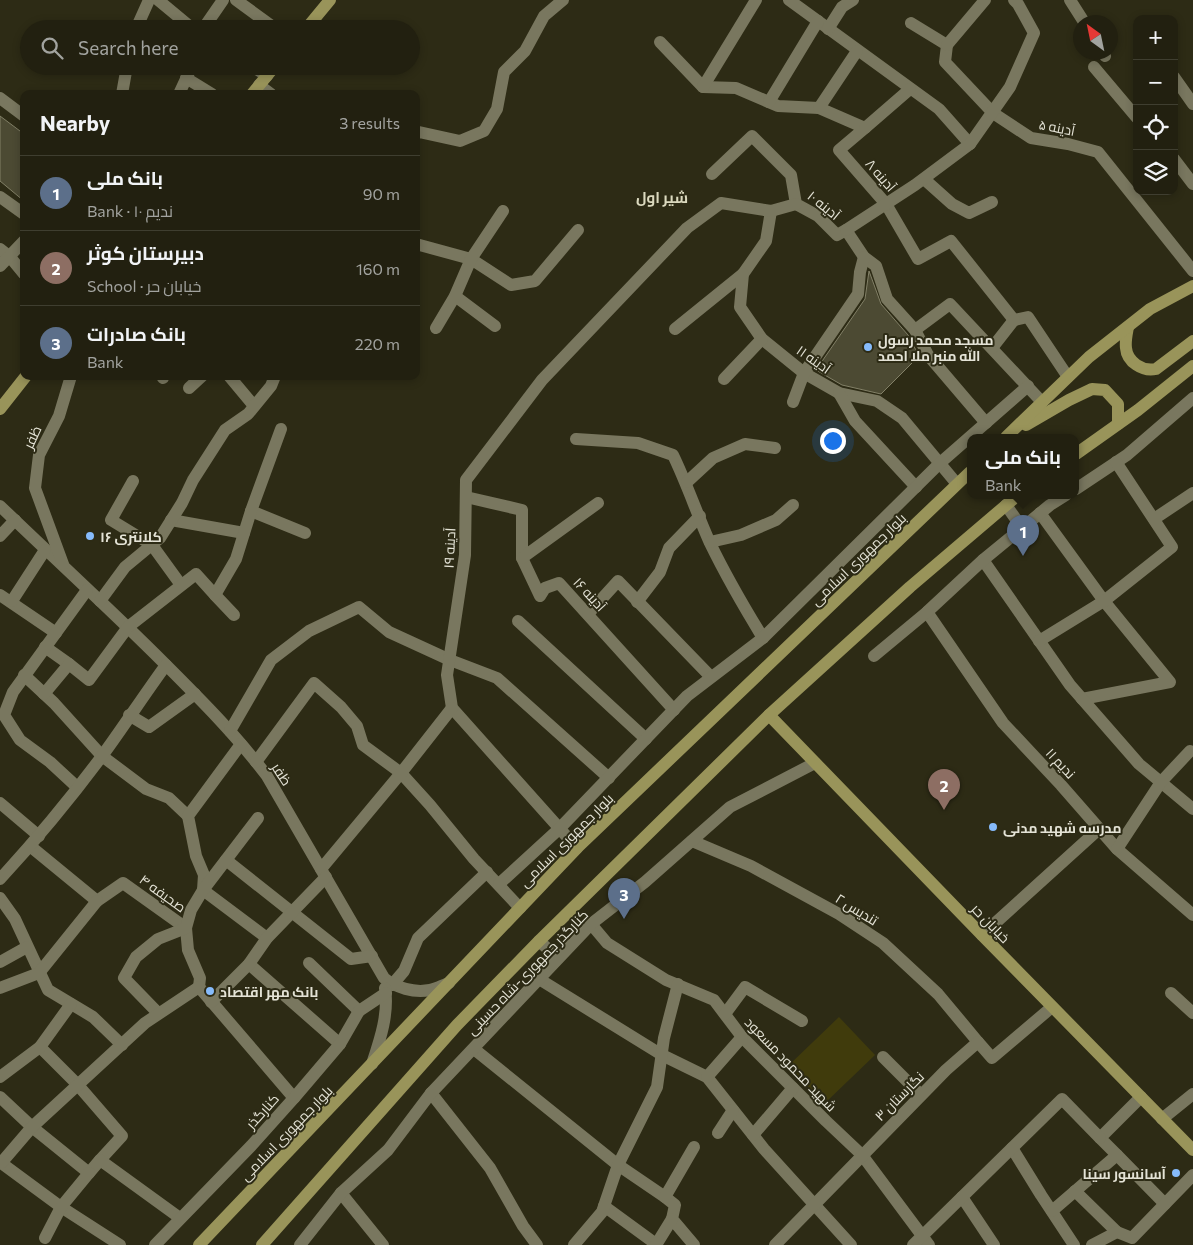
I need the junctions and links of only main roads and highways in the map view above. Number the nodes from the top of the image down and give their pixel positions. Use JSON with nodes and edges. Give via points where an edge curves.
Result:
{"nodes":[{"id":1,"x":330,"y":0,"type":"edge"},
{"id":2,"x":313,"y":20,"type":"edge"},
{"id":3,"x":1193,"y":286,"type":"edge"},
{"id":4,"x":1128,"y":327,"type":"junction"},
{"id":5,"x":1193,"y":341,"type":"edge"},
{"id":6,"x":1193,"y":366,"type":"edge"},
{"id":7,"x":23,"y":380,"type":"edge"},
{"id":8,"x":0,"y":409,"type":"edge"},
{"id":9,"x":1118,"y":424,"type":"junction"},
{"id":10,"x":1010,"y":434,"type":"edge"},
{"id":11,"x":1011,"y":434,"type":"edge"},
{"id":12,"x":1079,"y":452,"type":"edge"},
{"id":13,"x":967,"y":475,"type":"edge"},
{"id":14,"x":1013,"y":499,"type":"edge"},
{"id":15,"x":769,"y":715,"type":"junction"},
{"id":16,"x":1193,"y":1150,"type":"edge"},
{"id":17,"x":199,"y":1245,"type":"edge"},
{"id":18,"x":262,"y":1245,"type":"edge"}],
"edges":[{"from":1,"to":2,"type":"main road"},
{"from":3,"to":4,"type":"main road","via":[[1150,309]]},
{"from":4,"to":5,"type":"main road","via":[[1128,356],[1149,371],[1156,370]]},
{"from":4,"to":10,"type":"main road","via":[[1089,357]]},
{"from":6,"to":9,"type":"main road"},
{"from":7,"to":8,"type":"main road"},
{"from":9,"to":11,"type":"main road","via":[[1118,404],[1105,390],[1092,390]]},
{"from":9,"to":12,"type":"main road"},
{"from":13,"to":17,"type":"main road","name":"بلوار جمهوری اسلامی","via":[[577,848]]},
{"from":14,"to":15,"type":"main road"},
{"from":15,"to":16,"type":"main road","name":"خیابان حر"},
{"from":15,"to":18,"type":"main road","via":[[457,1024]]}]}
